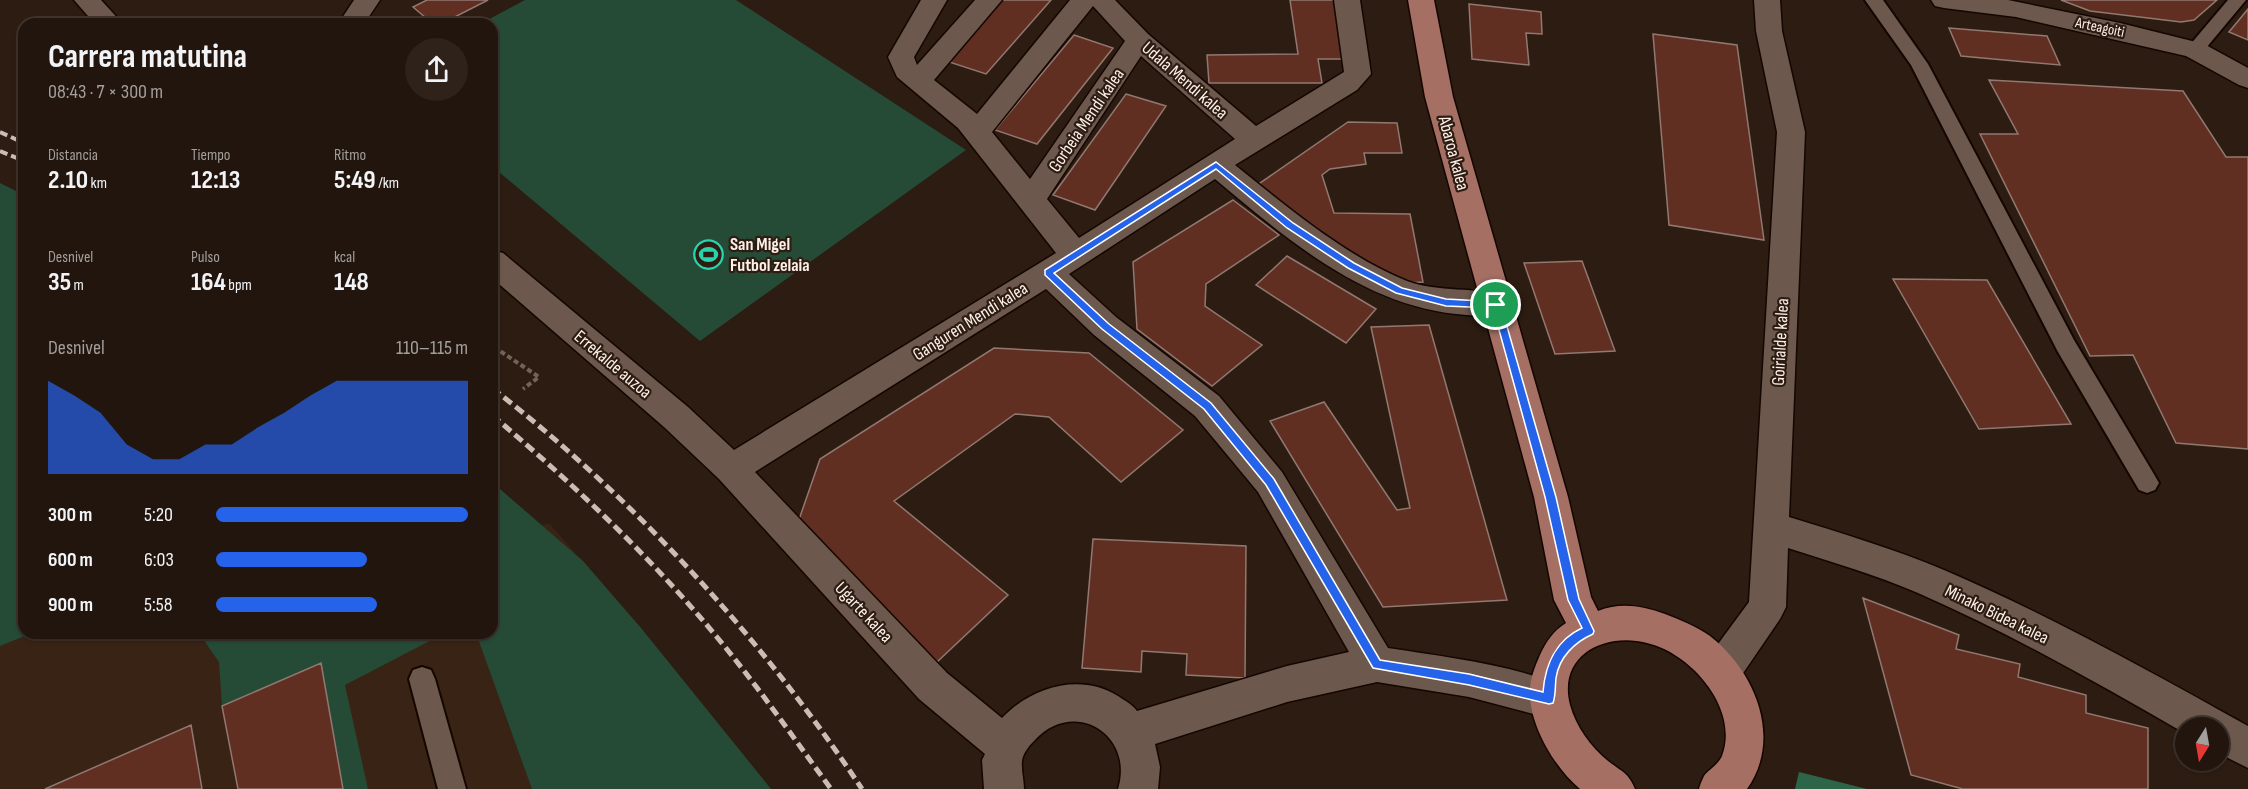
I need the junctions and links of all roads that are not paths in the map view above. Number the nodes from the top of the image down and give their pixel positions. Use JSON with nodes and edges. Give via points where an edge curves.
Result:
{"nodes":[{"id":1,"x":87,"y":0,"type":"edge"},
{"id":2,"x":367,"y":0,"type":"edge"},
{"id":3,"x":934,"y":0,"type":"edge"},
{"id":4,"x":988,"y":0,"type":"edge"},
{"id":5,"x":1084,"y":0,"type":"edge"},
{"id":6,"x":1347,"y":0,"type":"edge"},
{"id":7,"x":1421,"y":0,"type":"edge"},
{"id":8,"x":1767,"y":0,"type":"edge"},
{"id":9,"x":1874,"y":0,"type":"edge"},
{"id":10,"x":1944,"y":0,"type":"edge"},
{"id":11,"x":2237,"y":0,"type":"edge"},
{"id":12,"x":1110,"y":9,"type":"edge"},
{"id":13,"x":104,"y":18,"type":"edge"},
{"id":14,"x":355,"y":18,"type":"edge"},
{"id":15,"x":1139,"y":40,"type":"junction"},
{"id":16,"x":2195,"y":50,"type":"junction"},
{"id":17,"x":2248,"y":79,"type":"edge"},
{"id":18,"x":919,"y":80,"type":"junction"},
{"id":19,"x":977,"y":132,"type":"junction"},
{"id":20,"x":1254,"y":140,"type":"junction"},
{"id":21,"x":1216,"y":165,"type":"junction"},
{"id":22,"x":1032,"y":199,"type":"junction"},
{"id":23,"x":1061,"y":264,"type":"junction"},
{"id":24,"x":498,"y":266,"type":"edge"},
{"id":25,"x":1496,"y":305,"type":"junction"},
{"id":26,"x":730,"y":469,"type":"junction"},
{"id":27,"x":2147,"y":483,"type":"dead end"},
{"id":28,"x":1771,"y":527,"type":"junction"},
{"id":29,"x":1589,"y":631,"type":"junction"},
{"id":30,"x":1377,"y":664,"type":"junction"},
{"id":31,"x":1721,"y":672,"type":"junction"},
{"id":32,"x":422,"y":679,"type":"dead end"},
{"id":33,"x":1549,"y":699,"type":"junction"},
{"id":34,"x":2192,"y":717,"type":"edge"},
{"id":35,"x":1130,"y":732,"type":"junction"},
{"id":36,"x":2229,"y":737,"type":"edge"},
{"id":37,"x":1005,"y":746,"type":"junction"},
{"id":38,"x":2248,"y":748,"type":"edge"},
{"id":39,"x":452,"y":789,"type":"edge"},
{"id":40,"x":1004,"y":789,"type":"edge"},
{"id":41,"x":1138,"y":789,"type":"edge"},
{"id":42,"x":1615,"y":789,"type":"edge"},
{"id":43,"x":1719,"y":789,"type":"edge"}],
"edges":[{"from":1,"to":13,"type":"street"},
{"from":2,"to":14,"type":"street"},
{"from":3,"to":18,"type":"street","via":[[901,57],[906,71]]},
{"from":4,"to":18,"type":"street"},
{"from":5,"to":19,"type":"street"},
{"from":6,"to":20,"type":"street","name":"Ganguren Mendi kalea","via":[[1358,74]]},
{"from":7,"to":25,"type":"main road","name":"Abaroa kalea","via":[[1438,96]]},
{"from":8,"to":28,"type":"street","name":"Goirialde kalea","via":[[1769,31],[1791,132]]},
{"from":9,"to":27,"type":"lane","via":[[1919,64],[2066,346]]},
{"from":10,"to":16,"type":"street","name":"Arteagoiti","via":[[2016,9]]},
{"from":11,"to":16,"type":"lane"},
{"from":12,"to":15,"type":"street","name":"Udala Mendi kalea"},
{"from":15,"to":20,"type":"street","name":"Udala Mendi kalea"},
{"from":15,"to":22,"type":"street","name":"Gorbeia Mendi kalea"},
{"from":16,"to":17,"type":"street","name":"Arteagoiti"},
{"from":18,"to":19,"type":"street"},
{"from":19,"to":22,"type":"street"},
{"from":20,"to":21,"type":"street","name":"Ganguren Mendi kalea"},
{"from":21,"to":23,"type":"street","name":"Ganguren Mendi kalea"},
{"from":21,"to":25,"type":"street","via":[[1290,225],[1351,266],[1400,291],[1446,303]]},
{"from":22,"to":23,"type":"street"},
{"from":23,"to":26,"type":"street","name":"Ganguren Mendi kalea"},
{"from":23,"to":30,"type":"street","via":[[1106,326],[1207,406],[1270,482]]},
{"from":24,"to":26,"type":"street","name":"Errekalde auzoa","via":[[676,417]]},
{"from":25,"to":29,"type":"main road","name":"Abaroa kalea","via":[[1551,497],[1573,600]]},
{"from":26,"to":37,"type":"street","name":"Ugarte kalea","via":[[933,686]]},
{"from":28,"to":31,"type":"street","name":"Goirialde kalea","via":[[1767,607]]},
{"from":28,"to":34,"type":"street","name":"Minako Bidea kalea","via":[[1849,551],[1951,590],[2070,649]]},
{"from":29,"to":31,"type":"main road","via":[[1620,622],[1647,625],[1675,634],[1700,650]]},
{"from":29,"to":33,"type":"main road","via":[[1574,637],[1559,654],[1550,675]]},
{"from":30,"to":33,"type":"street","via":[[1469,679]]},
{"from":30,"to":35,"type":"street","via":[[1287,684]]},
{"from":31,"to":43,"type":"main road","via":[[1739,702],[1746,733],[1740,762]]},
{"from":32,"to":39,"type":"lane"},
{"from":33,"to":42,"type":"main road","via":[[1557,729],[1574,756],[1599,780]]},
{"from":35,"to":37,"type":"street","via":[[1105,710],[1090,703],[1064,701],[1040,709],[1019,724]]},
{"from":35,"to":41,"type":"street","via":[[1140,758]]},
{"from":36,"to":38,"type":"street"},
{"from":37,"to":40,"type":"street","via":[[1000,774]]}]}
